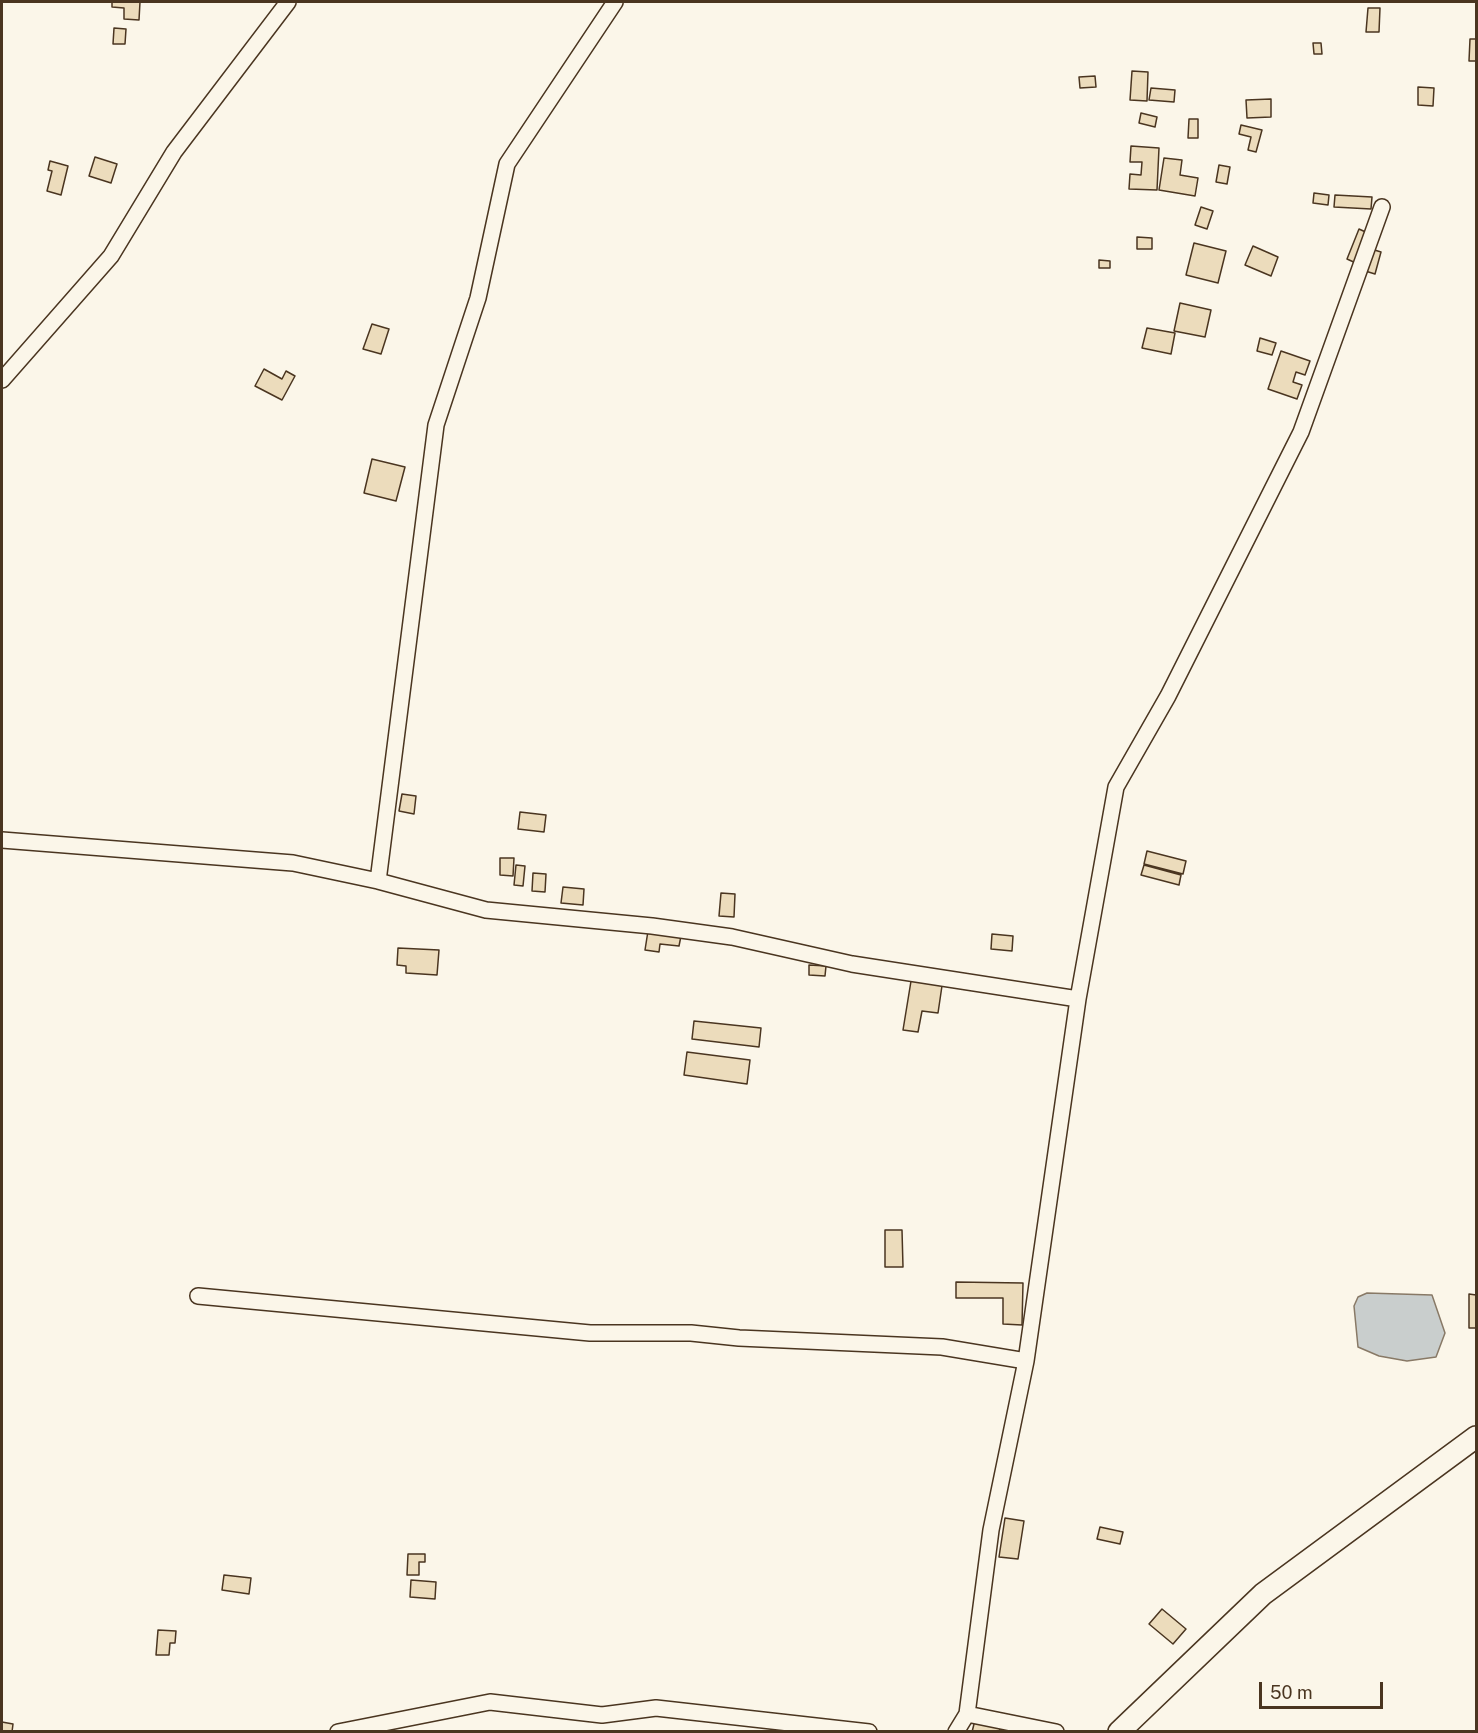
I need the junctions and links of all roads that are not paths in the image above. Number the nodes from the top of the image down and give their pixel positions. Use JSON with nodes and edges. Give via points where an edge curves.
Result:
{"nodes":[{"id":1,"x":288,"y":2,"type":"edge"},
{"id":2,"x":615,"y":2,"type":"edge"},
{"id":3,"x":1382,"y":207,"type":"dead end"},
{"id":4,"x":2,"y":380,"type":"edge"},
{"id":5,"x":2,"y":840,"type":"edge"},
{"id":6,"x":378,"y":881,"type":"junction"},
{"id":7,"x":1078,"y":999,"type":"junction"},
{"id":8,"x":198,"y":1296,"type":"dead end"},
{"id":9,"x":1026,"y":1361,"type":"junction"},
{"id":10,"x":1476,"y":1437,"type":"edge"},
{"id":11,"x":967,"y":1714,"type":"junction"},
{"id":12,"x":338,"y":1731,"type":"edge"},
{"id":13,"x":868,"y":1731,"type":"edge"},
{"id":14,"x":956,"y":1731,"type":"edge"},
{"id":15,"x":1056,"y":1731,"type":"edge"},
{"id":16,"x":1119,"y":1731,"type":"edge"}],
"edges":[{"from":1,"to":4,"type":"street","via":[[174,152],[111,255]]},
{"from":2,"to":6,"type":"street","via":[[507,164],[478,298],[436,425]]},
{"from":3,"to":7,"type":"street","via":[[1301,432],[1168,696],[1116,787]]},
{"from":5,"to":6,"type":"street","via":[[292,863]]},
{"from":6,"to":7,"type":"street","via":[[486,910],[732,937],[852,964]]},
{"from":7,"to":9,"type":"street"},
{"from":8,"to":9,"type":"street","via":[[590,1333],[691,1333],[942,1347]]},
{"from":9,"to":11,"type":"street","via":[[991,1530]]},
{"from":10,"to":16,"type":"main road","via":[[1263,1594]]},
{"from":11,"to":14,"type":"street"},
{"from":11,"to":15,"type":"street"},
{"from":12,"to":13,"type":"street","via":[[490,1702],[602,1715],[656,1707]]}]}
